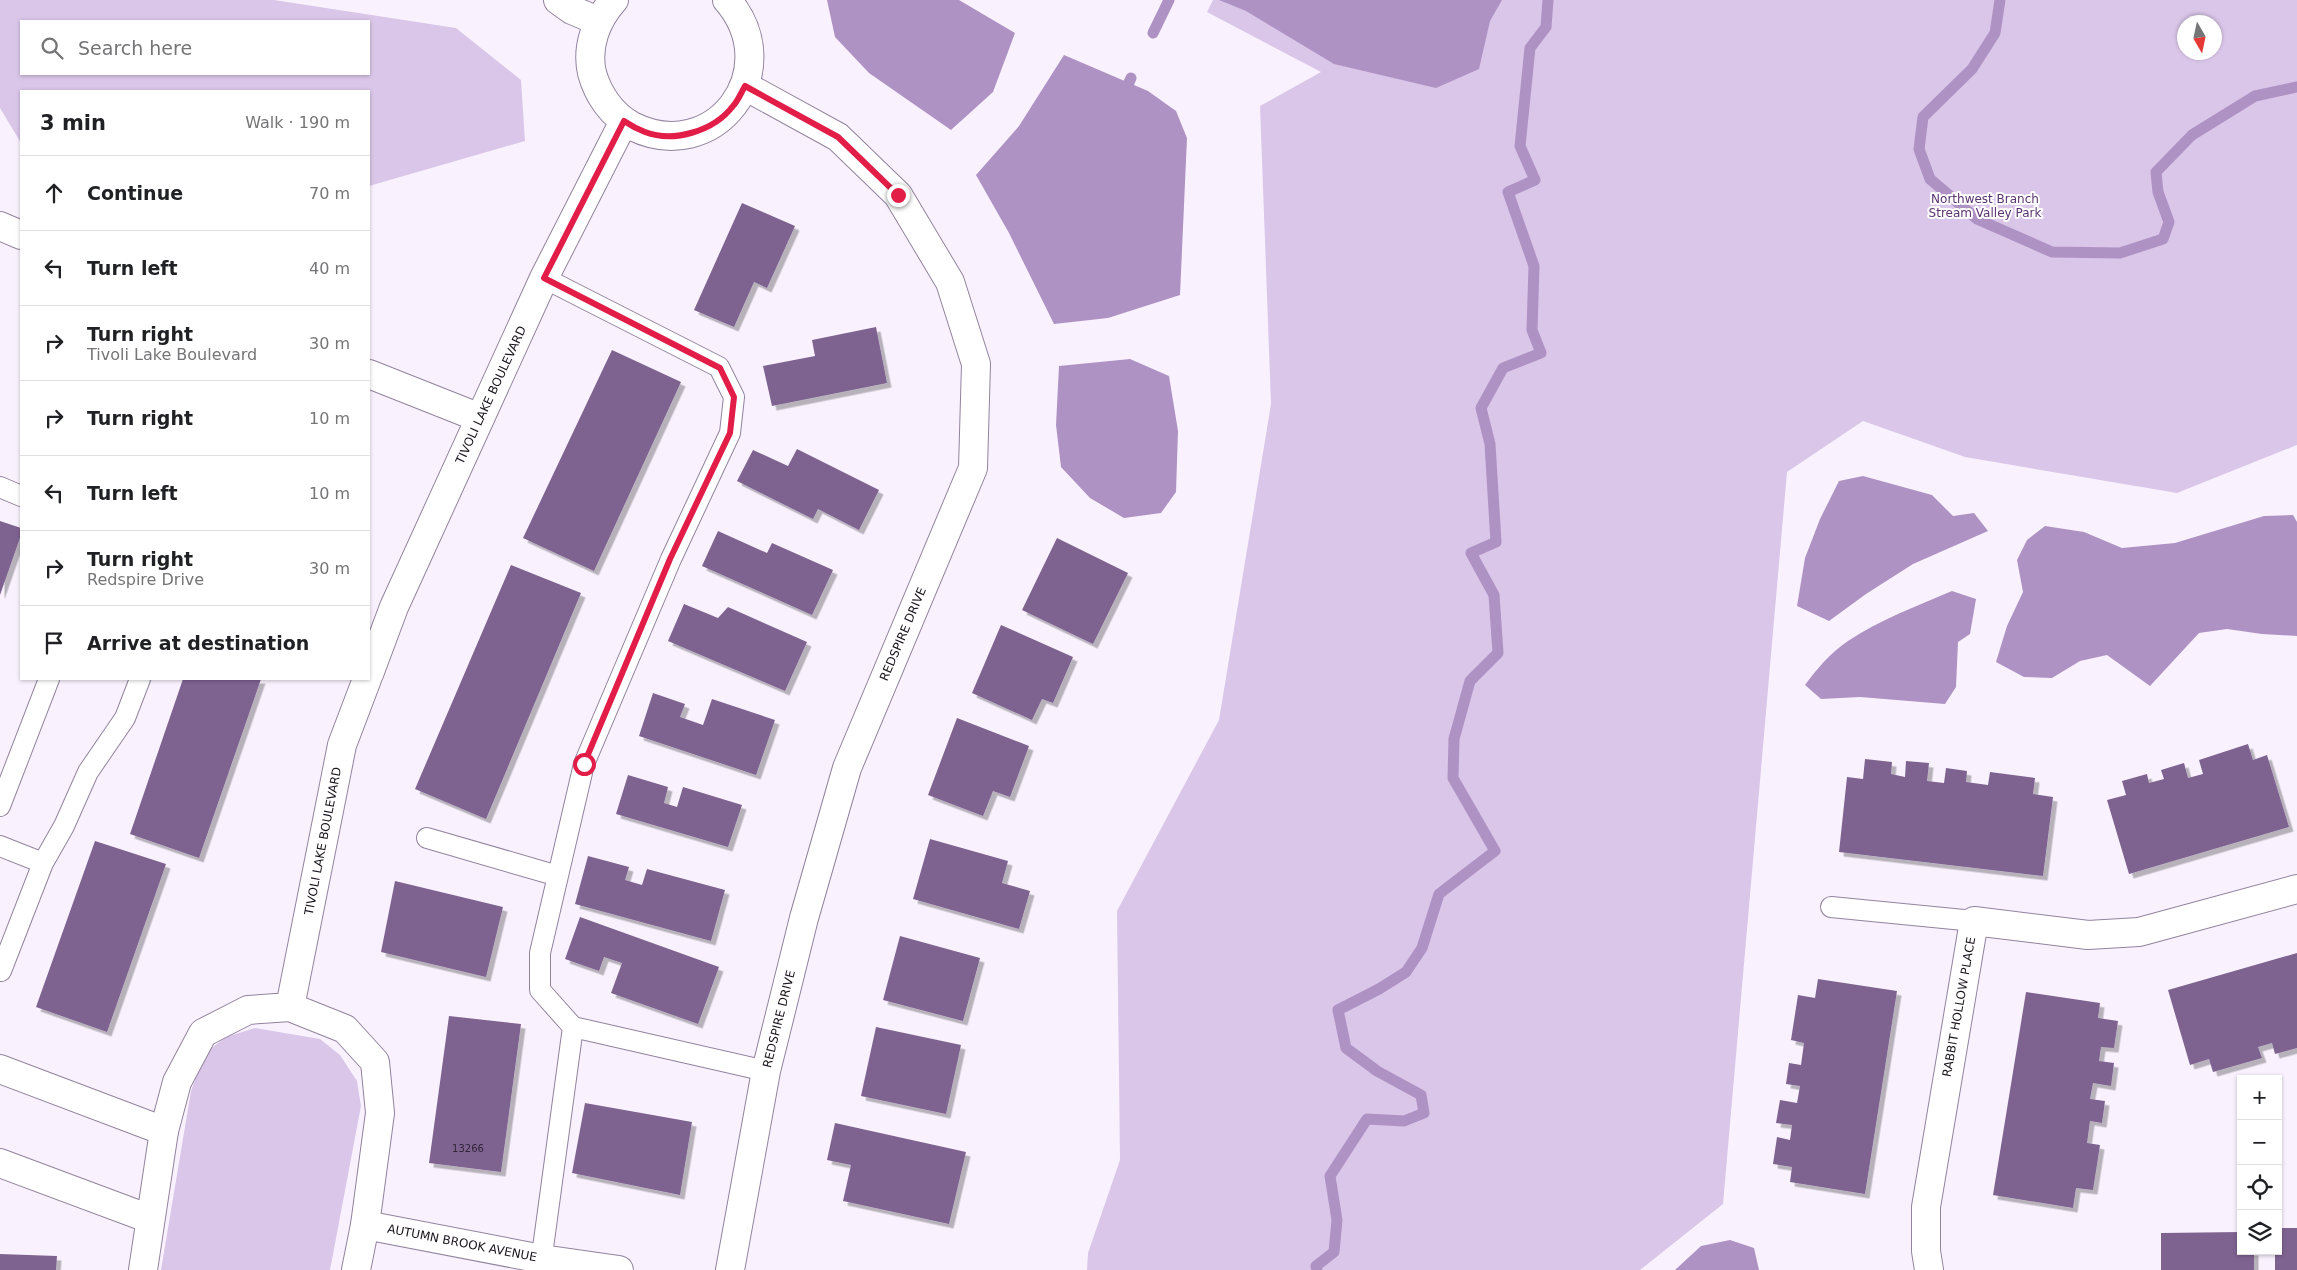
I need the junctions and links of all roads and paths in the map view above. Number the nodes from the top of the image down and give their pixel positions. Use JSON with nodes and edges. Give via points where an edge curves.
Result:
{"nodes":[{"id":1,"x":558,"y":0,"type":"edge"},
{"id":2,"x":727,"y":0,"type":"edge"},
{"id":3,"x":606,"y":10,"type":"edge"},
{"id":4,"x":745,"y":86,"type":"junction"},
{"id":5,"x":624,"y":121,"type":"junction"},
{"id":6,"x":544,"y":278,"type":"junction"},
{"id":7,"x":370,"y":374,"type":"edge"},
{"id":8,"x":480,"y":418,"type":"junction"},
{"id":9,"x":0,"y":487,"type":"edge"},
{"id":10,"x":20,"y":496,"type":"edge"},
{"id":11,"x":370,"y":671,"type":"edge"},
{"id":12,"x":49,"y":680,"type":"edge"},
{"id":13,"x":140,"y":680,"type":"edge"},
{"id":14,"x":367,"y":680,"type":"edge"},
{"id":15,"x":0,"y":806,"type":"edge"},
{"id":16,"x":428,"y":838,"type":"dead end"},
{"id":17,"x":0,"y":846,"type":"edge"},
{"id":18,"x":43,"y":863,"type":"junction"},
{"id":19,"x":558,"y":876,"type":"junction"},
{"id":20,"x":2297,"y":889,"type":"edge"},
{"id":21,"x":1831,"y":907,"type":"dead end"},
{"id":22,"x":1974,"y":921,"type":"junction"},
{"id":23,"x":1,"y":971,"type":"edge"},
{"id":24,"x":290,"y":1007,"type":"junction"},
{"id":25,"x":573,"y":1027,"type":"junction"},
{"id":26,"x":0,"y":1069,"type":"edge"},
{"id":27,"x":766,"y":1071,"type":"junction"},
{"id":28,"x":164,"y":1131,"type":"junction"},
{"id":29,"x":0,"y":1164,"type":"edge"},
{"id":30,"x":150,"y":1218,"type":"junction"},
{"id":31,"x":365,"y":1225,"type":"junction"},
{"id":32,"x":541,"y":1264,"type":"edge"},
{"id":33,"x":143,"y":1270,"type":"edge"},
{"id":34,"x":356,"y":1270,"type":"edge"},
{"id":35,"x":619,"y":1270,"type":"edge"},
{"id":36,"x":730,"y":1270,"type":"edge"},
{"id":37,"x":1929,"y":1270,"type":"edge"}],
"edges":[{"from":1,"to":3,"type":"street","via":[[572,10]]},
{"from":2,"to":4,"type":"street","via":[[739,14],[748,37],[751,61]]},
{"from":3,"to":5,"type":"street","via":[[591,42],[592,72],[608,106]]},
{"from":4,"to":5,"type":"street","via":[[733,107],[715,123],[693,133],[669,136],[645,132]]},
{"from":4,"to":27,"type":"street","name":"REDSPIRE DRIVE","via":[[838,137],[898,195],[950,282],[976,364],[973,468],[847,768],[804,918]]},
{"from":5,"to":6,"type":"street","name":"TIVOLI LAKE BOULEVARD"},
{"from":6,"to":8,"type":"street","name":"TIVOLI LAKE BOULEVARD"},
{"from":6,"to":19,"type":"lane","via":[[720,368],[734,397],[730,433],[670,559],[584,764]]},
{"from":7,"to":8,"type":"street"},
{"from":8,"to":11,"type":"street","name":"TIVOLI LAKE BOULEVARD","via":[[394,607]]},
{"from":9,"to":10,"type":"lane"},
{"from":12,"to":15,"type":"lane"},
{"from":13,"to":18,"type":"lane","via":[[125,718],[88,772]]},
{"from":14,"to":24,"type":"street","name":"TIVOLI LAKE BOULEVARD","via":[[342,745]]},
{"from":16,"to":19,"type":"lane"},
{"from":17,"to":18,"type":"lane"},
{"from":18,"to":23,"type":"lane"},
{"from":19,"to":25,"type":"lane","via":[[540,954],[540,990]]},
{"from":20,"to":22,"type":"street","name":"RABBIT HOLLOW PLACE","via":[[2139,932],[2088,935]]},
{"from":21,"to":22,"type":"lane"},
{"from":22,"to":37,"type":"street","name":"RABBIT HOLLOW PLACE","via":[[1926,1207]]},
{"from":24,"to":28,"type":"street","via":[[248,1010],[203,1033],[178,1082]]},
{"from":24,"to":31,"type":"street","via":[[345,1029],[375,1062],[380,1113]]},
{"from":25,"to":27,"type":"lane"},
{"from":25,"to":32,"type":"lane"},
{"from":26,"to":28,"type":"street"},
{"from":27,"to":36,"type":"street","name":"REDSPIRE DRIVE"},
{"from":28,"to":30,"type":"street"},
{"from":29,"to":30,"type":"street"},
{"from":30,"to":33,"type":"street"},
{"from":31,"to":32,"type":"street","name":"AUTUMN BROOK AVENUE"},
{"from":31,"to":34,"type":"street"},
{"from":32,"to":35,"type":"street","name":"AUTUMN BROOK AVENUE"}]}
